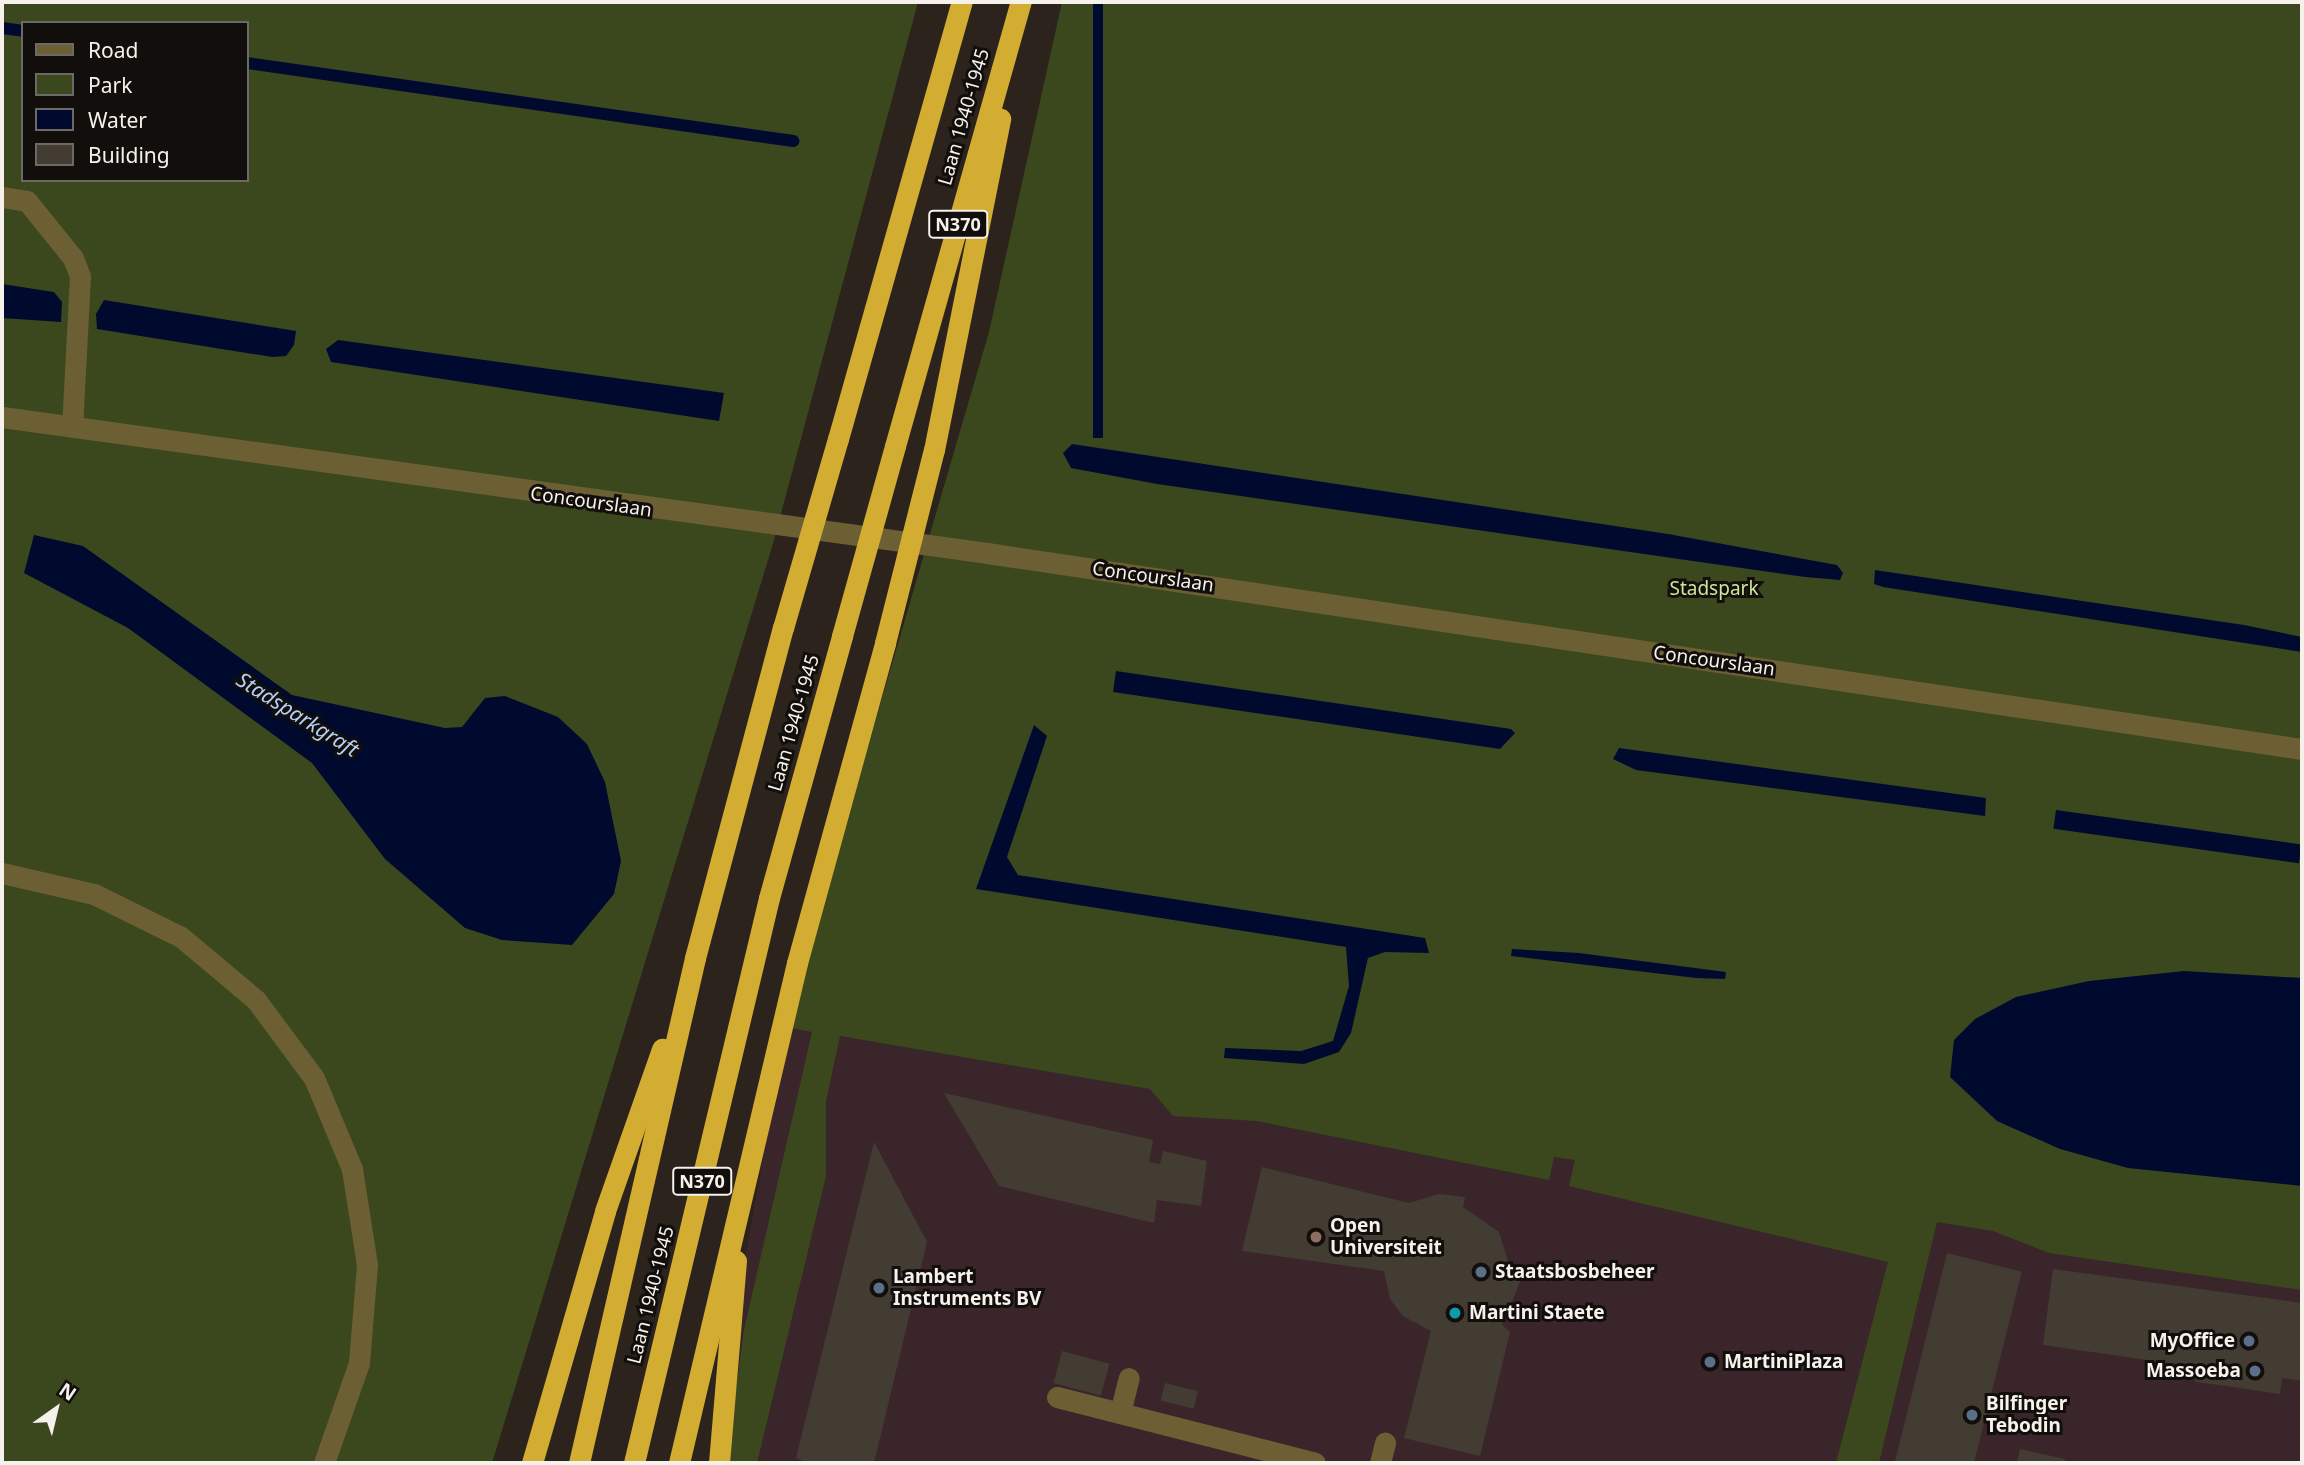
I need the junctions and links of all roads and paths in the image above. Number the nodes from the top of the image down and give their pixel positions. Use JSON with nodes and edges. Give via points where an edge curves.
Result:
{"nodes":[{"id":1,"x":962,"y":2,"type":"edge"},
{"id":2,"x":1022,"y":2,"type":"edge"},
{"id":3,"x":2,"y":197,"type":"edge"},
{"id":4,"x":2,"y":417,"type":"edge"},
{"id":5,"x":72,"y":427,"type":"junction"},
{"id":6,"x":2302,"y":749,"type":"edge"},
{"id":7,"x":2,"y":873,"type":"edge"},
{"id":8,"x":695,"y":958,"type":"junction"},
{"id":9,"x":741,"y":1196,"type":"junction"},
{"id":10,"x":1129,"y":1378,"type":"dead end"},
{"id":11,"x":1058,"y":1397,"type":"dead end"},
{"id":12,"x":1120,"y":1413,"type":"junction"},
{"id":13,"x":324,"y":1463,"type":"edge"},
{"id":14,"x":533,"y":1463,"type":"edge"},
{"id":15,"x":579,"y":1463,"type":"edge"},
{"id":16,"x":634,"y":1463,"type":"edge"},
{"id":17,"x":679,"y":1463,"type":"edge"},
{"id":18,"x":719,"y":1463,"type":"edge"},
{"id":19,"x":1315,"y":1463,"type":"edge"}],
"edges":[{"from":1,"to":8,"type":"highway","name":"Laan 1940-1945","number":"N370","bridge":true,"via":[[783,628]]},
{"from":2,"to":9,"type":"highway","number":"N370","bridge":true,"via":[[934,450]]},
{"from":2,"to":16,"type":"highway","name":"Laan 1940-1945","number":"N370","bridge":true,"via":[[769,898]]},
{"from":3,"to":5,"type":"street","via":[[27,201],[73,257],[80,276]]},
{"from":4,"to":5,"type":"street","name":"Concourslaan"},
{"from":5,"to":6,"type":"street","name":"Concourslaan","via":[[998,554]]},
{"from":7,"to":13,"type":"street","via":[[94,894],[181,937],[256,1000],[314,1079],[352,1169],[367,1265],[359,1363]]},
{"from":8,"to":14,"type":"highway","number":"N370","via":[[605,1211]]},
{"from":8,"to":15,"type":"highway","name":"Laan 1940-1945","number":"N370"},
{"from":9,"to":17,"type":"highway","number":"N370"},
{"from":9,"to":18,"type":"highway","number":"N370"},
{"from":10,"to":12,"type":"street"},
{"from":11,"to":12,"type":"street"},
{"from":12,"to":19,"type":"street"}]}
